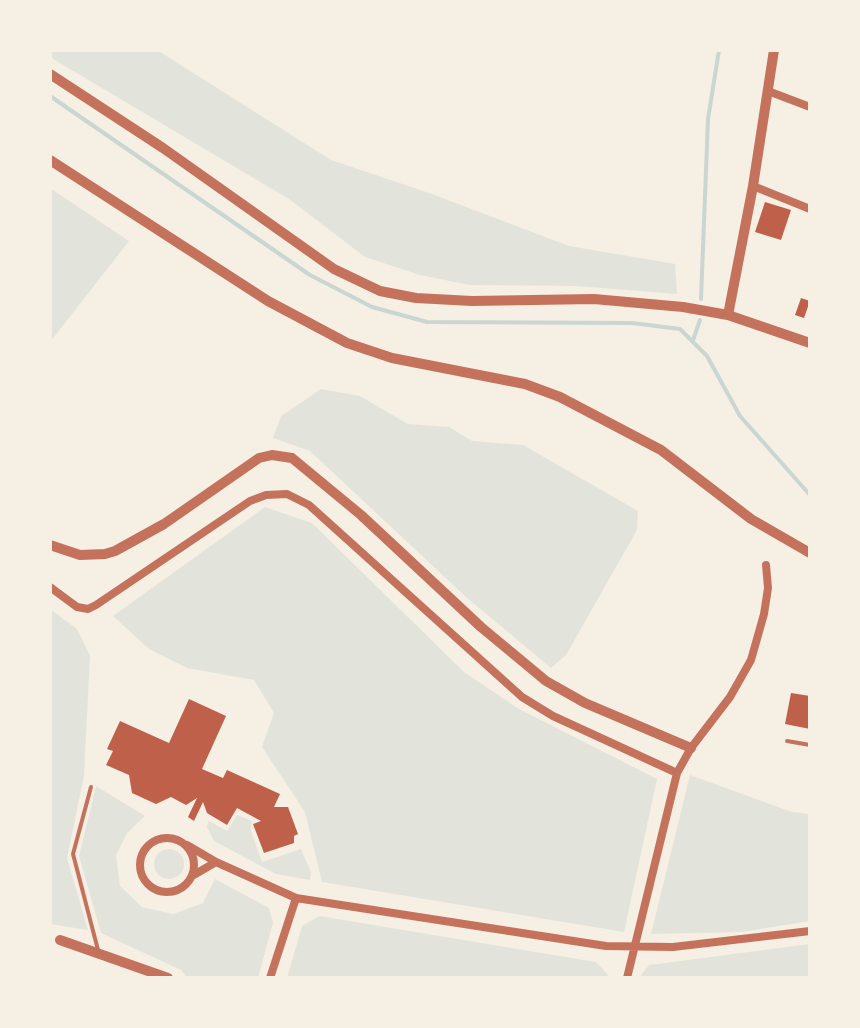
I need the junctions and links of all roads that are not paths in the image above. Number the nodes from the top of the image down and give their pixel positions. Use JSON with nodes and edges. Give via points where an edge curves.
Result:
{"nodes":[{"id":1,"x":774,"y":50,"type":"edge"},
{"id":2,"x":50,"y":74,"type":"edge"},
{"id":3,"x":768,"y":91,"type":"junction"},
{"id":4,"x":810,"y":107,"type":"edge"},
{"id":5,"x":50,"y":160,"type":"edge"},
{"id":6,"x":753,"y":186,"type":"junction"},
{"id":7,"x":810,"y":209,"type":"edge"},
{"id":8,"x":728,"y":315,"type":"junction"},
{"id":9,"x":810,"y":343,"type":"edge"},
{"id":10,"x":50,"y":545,"type":"edge"},
{"id":11,"x":810,"y":553,"type":"edge"},
{"id":12,"x":766,"y":565,"type":"dead end"},
{"id":13,"x":50,"y":587,"type":"edge"},
{"id":14,"x":787,"y":741,"type":"dead end"},
{"id":15,"x":810,"y":745,"type":"edge"},
{"id":16,"x":691,"y":748,"type":"junction"},
{"id":17,"x":677,"y":773,"type":"junction"},
{"id":18,"x":91,"y":787,"type":"dead end"},
{"id":19,"x":183,"y":844,"type":"junction"},
{"id":20,"x":216,"y":862,"type":"junction"},
{"id":21,"x":191,"y":877,"type":"junction"},
{"id":22,"x":296,"y":898,"type":"junction"},
{"id":23,"x":810,"y":931,"type":"edge"},
{"id":24,"x":60,"y":940,"type":"dead end"},
{"id":25,"x":635,"y":948,"type":"junction"},
{"id":26,"x":99,"y":952,"type":"junction"},
{"id":27,"x":168,"y":978,"type":"edge"},
{"id":28,"x":270,"y":978,"type":"edge"},
{"id":29,"x":627,"y":978,"type":"edge"}],
"edges":[{"from":1,"to":3,"type":"street"},
{"from":2,"to":8,"type":"street","via":[[323,262],[380,291],[472,301],[594,299]]},
{"from":3,"to":4,"type":"street"},
{"from":3,"to":6,"type":"street"},
{"from":5,"to":11,"type":"street","via":[[268,301],[347,343],[392,358],[525,384],[560,397],[661,450],[751,519]]},
{"from":6,"to":7,"type":"street"},
{"from":6,"to":8,"type":"street"},
{"from":8,"to":9,"type":"street"},
{"from":10,"to":16,"type":"street","via":[[80,555],[115,551],[259,458],[283,455],[301,463],[546,681]]},
{"from":12,"to":16,"type":"street","via":[[764,614],[751,660]]},
{"from":13,"to":17,"type":"street","via":[[88,609],[250,501],[287,494],[309,505],[522,697]]},
{"from":14,"to":15,"type":"lane"},
{"from":16,"to":17,"type":"street"},
{"from":17,"to":25,"type":"street"},
{"from":18,"to":26,"type":"lane","via":[[73,854]]},
{"from":19,"to":20,"type":"street"},
{"from":19,"to":21,"type":"street","via":[[193,859]]},
{"from":19,"to":21,"type":"street","via":[[166,838],[148,845],[140,870],[148,885],[163,892],[179,889]]},
{"from":20,"to":21,"type":"street"},
{"from":20,"to":22,"type":"street"},
{"from":22,"to":25,"type":"street"},
{"from":22,"to":28,"type":"street"},
{"from":23,"to":25,"type":"street"},
{"from":24,"to":26,"type":"street"},
{"from":25,"to":29,"type":"street"},
{"from":26,"to":27,"type":"street"}]}
